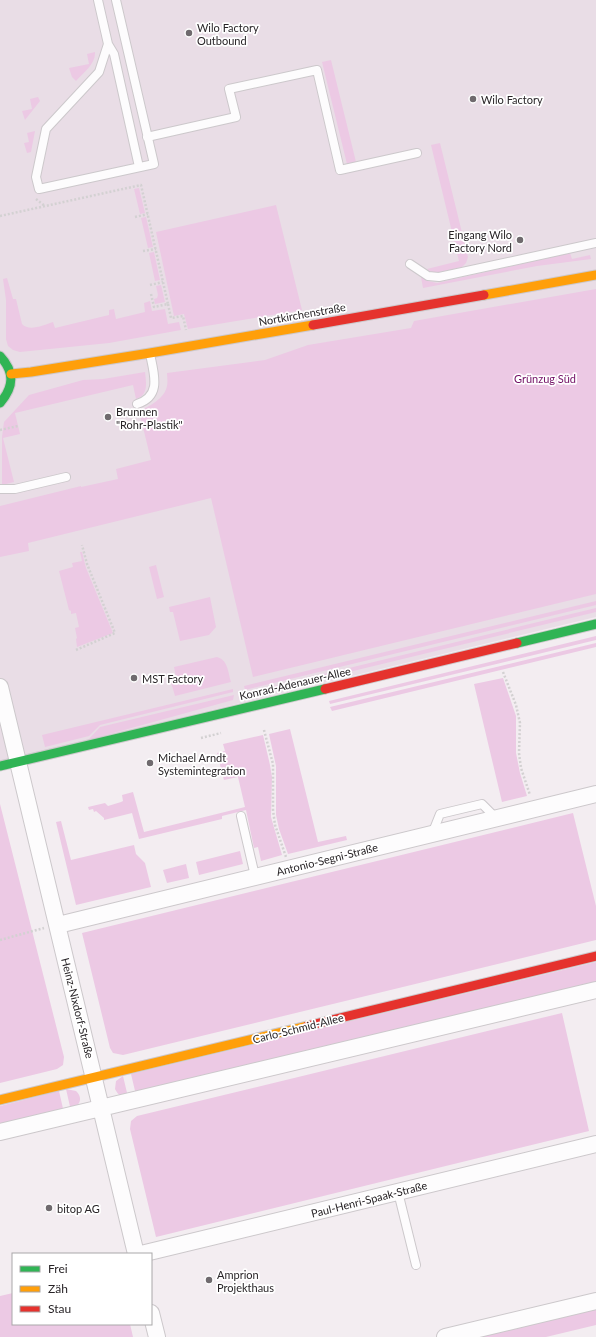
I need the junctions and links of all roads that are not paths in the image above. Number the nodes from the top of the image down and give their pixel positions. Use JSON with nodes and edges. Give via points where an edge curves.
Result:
{"nodes":[{"id":1,"x":98,"y":0,"type":"edge"},
{"id":2,"x":116,"y":0,"type":"edge"},
{"id":3,"x":108,"y":44,"type":"junction"},
{"id":4,"x":147,"y":137,"type":"junction"},
{"id":5,"x":417,"y":153,"type":"dead end"},
{"id":6,"x":139,"y":167,"type":"junction"},
{"id":7,"x":596,"y":243,"type":"edge"},
{"id":8,"x":410,"y":264,"type":"dead end"},
{"id":9,"x":596,"y":275,"type":"edge"},
{"id":10,"x":150,"y":353,"type":"junction"},
{"id":11,"x":0,"y":356,"type":"edge"},
{"id":12,"x":11,"y":374,"type":"junction"},
{"id":13,"x":0,"y":403,"type":"edge"},
{"id":14,"x":138,"y":404,"type":"dead end"},
{"id":15,"x":66,"y":477,"type":"dead end"},
{"id":16,"x":0,"y":489,"type":"edge"},
{"id":17,"x":596,"y":624,"type":"edge"},
{"id":18,"x":0,"y":686,"type":"edge"},
{"id":19,"x":17,"y":762,"type":"junction"},
{"id":20,"x":0,"y":766,"type":"edge"},
{"id":21,"x":596,"y":794,"type":"edge"},
{"id":22,"x":241,"y":816,"type":"dead end"},
{"id":23,"x":255,"y":876,"type":"junction"},
{"id":24,"x":58,"y":925,"type":"junction"},
{"id":25,"x":596,"y":956,"type":"edge"},
{"id":26,"x":596,"y":990,"type":"edge"},
{"id":27,"x":94,"y":1077,"type":"junction"},
{"id":28,"x":0,"y":1100,"type":"edge"},
{"id":29,"x":102,"y":1108,"type":"junction"},
{"id":30,"x":0,"y":1132,"type":"edge"},
{"id":31,"x":596,"y":1144,"type":"edge"},
{"id":32,"x":398,"y":1192,"type":"junction"},
{"id":33,"x":136,"y":1253,"type":"edge"},
{"id":34,"x":145,"y":1253,"type":"edge"},
{"id":35,"x":416,"y":1265,"type":"dead end"},
{"id":36,"x":596,"y":1301,"type":"edge"},
{"id":37,"x":152,"y":1317,"type":"edge"},
{"id":38,"x":157,"y":1337,"type":"edge"},
{"id":39,"x":445,"y":1337,"type":"edge"}],
"edges":[{"from":1,"to":3,"type":"lane"},
{"from":2,"to":4,"type":"lane"},
{"from":3,"to":6,"type":"lane","via":[[114,54]]},
{"from":3,"to":6,"type":"lane","via":[[100,72],[46,130],[36,177],[39,189]]},
{"from":4,"to":5,"type":"lane","via":[[236,117],[229,89],[317,70],[340,170]]},
{"from":4,"to":6,"type":"lane","via":[[154,164]]},
{"from":7,"to":8,"type":"lane","via":[[440,277],[428,276]]},
{"from":9,"to":10,"type":"street","name":"Nortkirchenstraße"},
{"from":10,"to":12,"type":"street","name":"Nortkirchenstraße"},
{"from":10,"to":14,"type":"lane","via":[[153,391],[145,402]]},
{"from":11,"to":12,"type":"street","via":[[8,365]]},
{"from":12,"to":13,"type":"street","via":[[9,391]]},
{"from":15,"to":16,"type":"lane","via":[[15,489]]},
{"from":17,"to":19,"type":"street","name":"Konrad-Adenauer-Allee"},
{"from":18,"to":19,"type":"street","name":"Heinz-Nixdorf-Straße"},
{"from":19,"to":20,"type":"street","name":"Konrad-Adenauer-Allee"},
{"from":19,"to":24,"type":"street","name":"Heinz-Nixdorf-Straße"},
{"from":21,"to":23,"type":"street","name":"Antonio-Segni-Straße"},
{"from":22,"to":23,"type":"lane"},
{"from":23,"to":24,"type":"street","name":"Antonio-Segni-Straße"},
{"from":24,"to":27,"type":"street","name":"Heinz-Nixdorf-Straße"},
{"from":25,"to":27,"type":"street","name":"Carlo-Schmid-Allee"},
{"from":26,"to":29,"type":"street"},
{"from":27,"to":28,"type":"street","name":"Carlo-Schmid-Allee"},
{"from":27,"to":29,"type":"street","name":"Heinz-Nixdorf-Straße"},
{"from":29,"to":30,"type":"street"},
{"from":29,"to":33,"type":"street","name":"Heinz-Nixdorf-Straße"},
{"from":31,"to":32,"type":"street","name":"Paul-Henri-Spaak-Straße"},
{"from":32,"to":34,"type":"street","name":"Paul-Henri-Spaak-Straße"},
{"from":32,"to":35,"type":"lane"},
{"from":36,"to":39,"type":"street"},
{"from":37,"to":38,"type":"street"}]}
